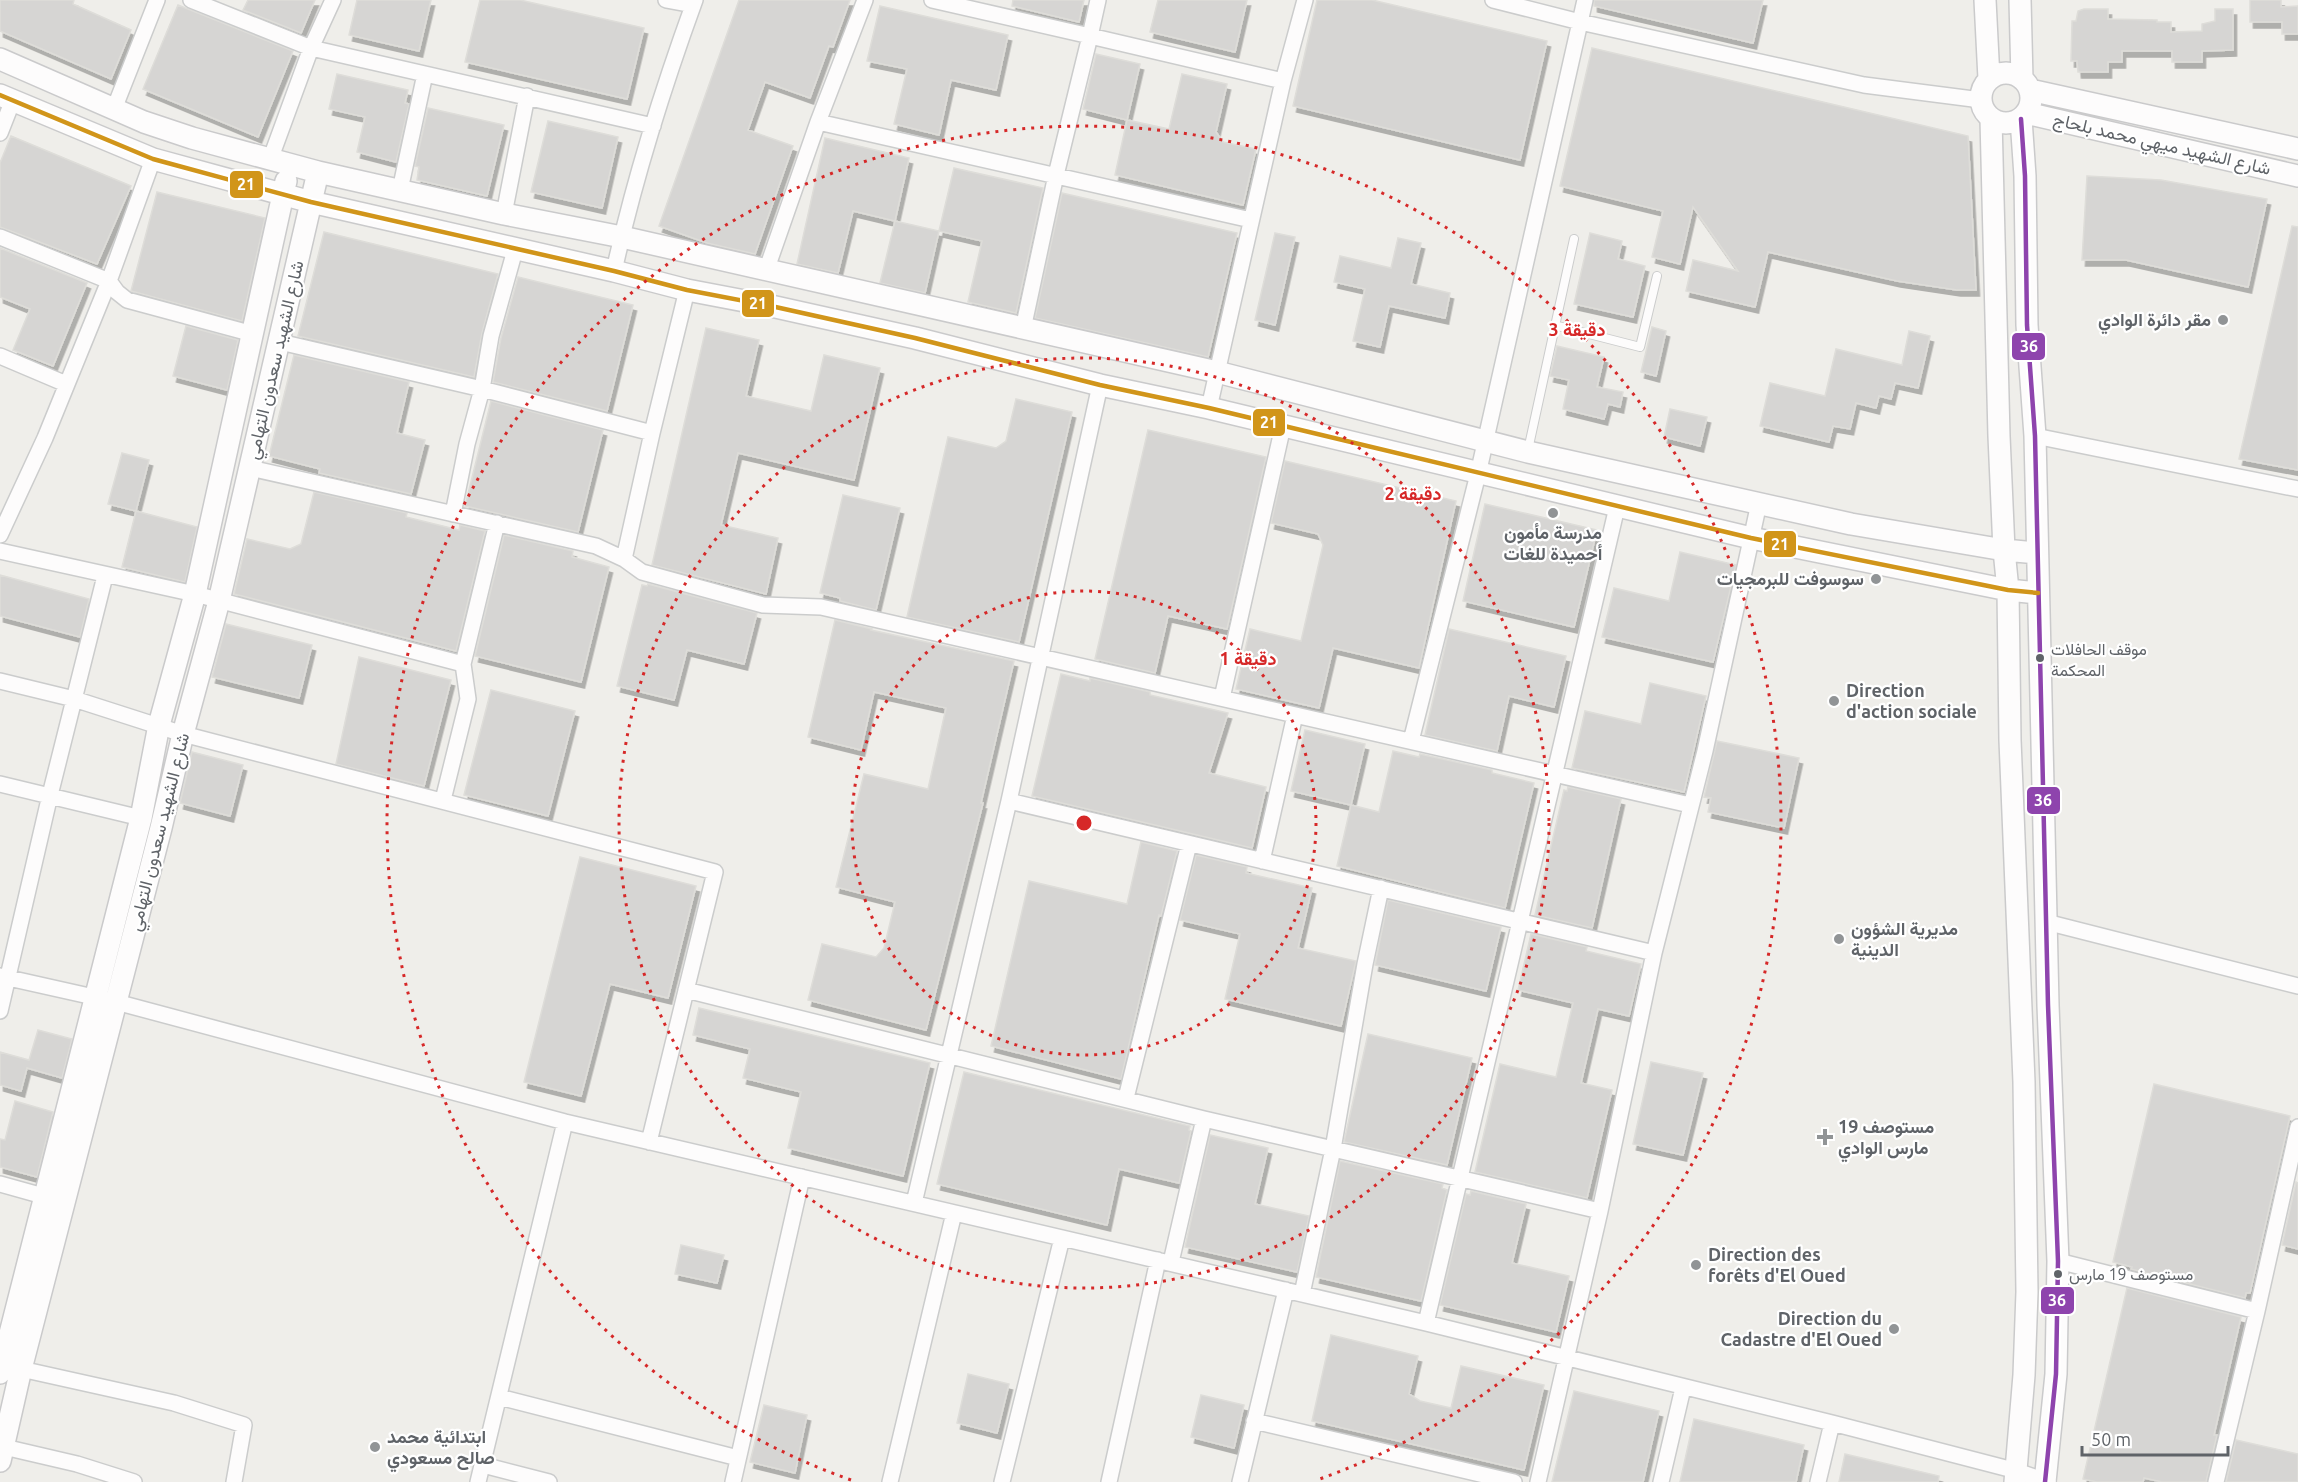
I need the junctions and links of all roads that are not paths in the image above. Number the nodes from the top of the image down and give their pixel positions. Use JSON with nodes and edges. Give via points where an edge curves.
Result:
{"nodes":[{"id":1,"x":157,"y":0,"type":"edge"},
{"id":2,"x":190,"y":0,"type":"edge"},
{"id":3,"x":333,"y":0,"type":"edge"},
{"id":4,"x":666,"y":0,"type":"edge"},
{"id":5,"x":866,"y":0,"type":"edge"},
{"id":6,"x":932,"y":0,"type":"edge"},
{"id":7,"x":1098,"y":0,"type":"edge"},
{"id":8,"x":1305,"y":0,"type":"edge"},
{"id":9,"x":1493,"y":0,"type":"edge"},
{"id":10,"x":1585,"y":0,"type":"edge"},
{"id":11,"x":1985,"y":0,"type":"edge"},
{"id":12,"x":2020,"y":0,"type":"edge"},
{"id":13,"x":694,"y":3,"type":"edge"},
{"id":14,"x":1580,"y":22,"type":"junction"},
{"id":15,"x":1090,"y":36,"type":"junction"},
{"id":16,"x":311,"y":48,"type":"junction"},
{"id":17,"x":0,"y":59,"type":"edge"},
{"id":18,"x":425,"y":74,"type":"junction"},
{"id":19,"x":1989,"y":79,"type":"junction"},
{"id":20,"x":1283,"y":81,"type":"junction"},
{"id":21,"x":2026,"y":85,"type":"junction"},
{"id":22,"x":527,"y":96,"type":"junction"},
{"id":23,"x":6,"y":97,"type":"edge"},
{"id":24,"x":1981,"y":100,"type":"junction"},
{"id":25,"x":114,"y":109,"type":"junction"},
{"id":26,"x":2023,"y":116,"type":"junction"},
{"id":27,"x":1991,"y":118,"type":"junction"},
{"id":28,"x":818,"y":122,"type":"junction"},
{"id":29,"x":653,"y":126,"type":"junction"},
{"id":30,"x":0,"y":133,"type":"edge"},
{"id":31,"x":2298,"y":149,"type":"edge"},
{"id":32,"x":153,"y":159,"type":"junction"},
{"id":33,"x":280,"y":162,"type":"junction"},
{"id":34,"x":318,"y":172,"type":"junction"},
{"id":35,"x":1056,"y":175,"type":"junction"},
{"id":36,"x":2298,"y":176,"type":"edge"},
{"id":37,"x":400,"y":190,"type":"junction"},
{"id":38,"x":283,"y":193,"type":"junction"},
{"id":39,"x":311,"y":202,"type":"junction"},
{"id":40,"x":504,"y":214,"type":"junction"},
{"id":41,"x":1251,"y":220,"type":"junction"},
{"id":42,"x":0,"y":237,"type":"edge"},
{"id":43,"x":622,"y":237,"type":"junction"},
{"id":44,"x":1574,"y":239,"type":"dead end"},
{"id":45,"x":515,"y":250,"type":"junction"},
{"id":46,"x":614,"y":271,"type":"junction"},
{"id":47,"x":766,"y":271,"type":"junction"},
{"id":48,"x":1657,"y":276,"type":"dead end"},
{"id":49,"x":109,"y":281,"type":"junction"},
{"id":50,"x":687,"y":290,"type":"junction"},
{"id":51,"x":1554,"y":325,"type":"junction"},
{"id":52,"x":1023,"y":329,"type":"junction"},
{"id":53,"x":253,"y":334,"type":"junction"},
{"id":54,"x":280,"y":342,"type":"junction"},
{"id":55,"x":0,"y":356,"type":"edge"},
{"id":56,"x":1217,"y":372,"type":"junction"},
{"id":57,"x":66,"y":384,"type":"junction"},
{"id":58,"x":1100,"y":385,"type":"junction"},
{"id":59,"x":482,"y":389,"type":"junction"},
{"id":60,"x":1209,"y":408,"type":"junction"},
{"id":61,"x":1284,"y":426,"type":"junction"},
{"id":62,"x":652,"y":434,"type":"junction"},
{"id":63,"x":2035,"y":436,"type":"junction"},
{"id":64,"x":1485,"y":442,"type":"junction"},
{"id":65,"x":1528,"y":452,"type":"junction"},
{"id":66,"x":250,"y":468,"type":"junction"},
{"id":67,"x":1478,"y":474,"type":"junction"},
{"id":68,"x":2298,"y":489,"type":"edge"},
{"id":69,"x":1759,"y":503,"type":"junction"},
{"id":70,"x":1617,"y":507,"type":"junction"},
{"id":71,"x":6,"y":509,"type":"edge"},
{"id":72,"x":453,"y":514,"type":"junction"},
{"id":73,"x":497,"y":523,"type":"junction"},
{"id":74,"x":0,"y":536,"type":"edge"},
{"id":75,"x":1751,"y":538,"type":"junction"},
{"id":76,"x":2004,"y":550,"type":"junction"},
{"id":77,"x":0,"y":551,"type":"edge"},
{"id":78,"x":2036,"y":553,"type":"junction"},
{"id":79,"x":624,"y":559,"type":"junction"},
{"id":80,"x":105,"y":576,"type":"junction"},
{"id":81,"x":2008,"y":590,"type":"junction"},
{"id":82,"x":2038,"y":593,"type":"junction"},
{"id":83,"x":195,"y":594,"type":"junction"},
{"id":84,"x":219,"y":601,"type":"junction"},
{"id":85,"x":1041,"y":657,"type":"junction"},
{"id":86,"x":464,"y":664,"type":"junction"},
{"id":87,"x":0,"y":681,"type":"edge"},
{"id":88,"x":1222,"y":698,"type":"junction"},
{"id":89,"x":74,"y":699,"type":"junction"},
{"id":90,"x":1295,"y":715,"type":"junction"},
{"id":91,"x":159,"y":725,"type":"junction"},
{"id":92,"x":183,"y":734,"type":"junction"},
{"id":93,"x":1411,"y":741,"type":"junction"},
{"id":94,"x":1554,"y":774,"type":"junction"},
{"id":95,"x":0,"y":784,"type":"edge"},
{"id":96,"x":50,"y":795,"type":"junction"},
{"id":97,"x":443,"y":800,"type":"junction"},
{"id":98,"x":1009,"y":801,"type":"junction"},
{"id":99,"x":1690,"y":805,"type":"junction"},
{"id":100,"x":141,"y":818,"type":"junction"},
{"id":101,"x":1190,"y":844,"type":"junction"},
{"id":102,"x":1262,"y":861,"type":"junction"},
{"id":103,"x":1381,"y":888,"type":"junction"},
{"id":104,"x":1519,"y":921,"type":"junction"},
{"id":105,"x":2046,"y":921,"type":"junction"},
{"id":106,"x":1654,"y":952,"type":"junction"},
{"id":107,"x":4,"y":977,"type":"edge"},
{"id":108,"x":2298,"y":986,"type":"edge"},
{"id":109,"x":686,"y":990,"type":"junction"},
{"id":110,"x":106,"y":1000,"type":"junction"},
{"id":111,"x":0,"y":1011,"type":"edge"},
{"id":112,"x":950,"y":1054,"type":"junction"},
{"id":113,"x":1126,"y":1098,"type":"junction"},
{"id":114,"x":1204,"y":1119,"type":"junction"},
{"id":115,"x":565,"y":1122,"type":"junction"},
{"id":116,"x":2298,"y":1127,"type":"edge"},
{"id":117,"x":649,"y":1142,"type":"junction"},
{"id":118,"x":1334,"y":1149,"type":"junction"},
{"id":119,"x":802,"y":1177,"type":"junction"},
{"id":120,"x":1460,"y":1178,"type":"junction"},
{"id":121,"x":0,"y":1184,"type":"edge"},
{"id":122,"x":55,"y":1199,"type":"junction"},
{"id":123,"x":914,"y":1203,"type":"junction"},
{"id":124,"x":1599,"y":1211,"type":"junction"},
{"id":125,"x":954,"y":1213,"type":"junction"},
{"id":126,"x":1062,"y":1238,"type":"junction"},
{"id":127,"x":1164,"y":1261,"type":"junction"},
{"id":128,"x":2058,"y":1261,"type":"junction"},
{"id":129,"x":1286,"y":1290,"type":"junction"},
{"id":130,"x":1302,"y":1294,"type":"junction"},
{"id":131,"x":2257,"y":1311,"type":"junction"},
{"id":132,"x":1426,"y":1323,"type":"junction"},
{"id":133,"x":1566,"y":1358,"type":"junction"},
{"id":134,"x":21,"y":1369,"type":"junction"},
{"id":135,"x":0,"y":1373,"type":"edge"},
{"id":136,"x":1683,"y":1388,"type":"junction"},
{"id":137,"x":499,"y":1397,"type":"junction"},
{"id":138,"x":1254,"y":1421,"type":"junction"},
{"id":139,"x":1832,"y":1424,"type":"junction"},
{"id":140,"x":2,"y":1454,"type":"edge"},
{"id":141,"x":738,"y":1458,"type":"junction"},
{"id":142,"x":483,"y":1465,"type":"junction"},
{"id":143,"x":2016,"y":1477,"type":"edge"},
{"id":144,"x":134,"y":1482,"type":"edge"},
{"id":145,"x":234,"y":1482,"type":"edge"},
{"id":146,"x":478,"y":1482,"type":"edge"},
{"id":147,"x":549,"y":1482,"type":"edge"},
{"id":148,"x":733,"y":1482,"type":"edge"},
{"id":149,"x":890,"y":1482,"type":"edge"},
{"id":150,"x":1002,"y":1482,"type":"edge"},
{"id":151,"x":1109,"y":1482,"type":"edge"},
{"id":152,"x":1240,"y":1482,"type":"edge"},
{"id":153,"x":1514,"y":1482,"type":"edge"},
{"id":154,"x":1538,"y":1482,"type":"edge"},
{"id":155,"x":1661,"y":1482,"type":"edge"},
{"id":156,"x":1818,"y":1482,"type":"edge"},
{"id":157,"x":2046,"y":1482,"type":"edge"},
{"id":158,"x":2216,"y":1482,"type":"edge"}],
"edges":[{"from":1,"to":25,"type":"street"},
{"from":2,"to":16,"type":"street"},
{"from":3,"to":16,"type":"street"},
{"from":4,"to":13,"type":"street"},
{"from":5,"to":28,"type":"street"},
{"from":6,"to":15,"type":"street"},
{"from":7,"to":15,"type":"street"},
{"from":8,"to":20,"type":"street"},
{"from":9,"to":14,"type":"street"},
{"from":10,"to":14,"type":"street"},
{"from":11,"to":19,"type":"street"},
{"from":12,"to":21,"type":"street"},
{"from":13,"to":29,"type":"street"},
{"from":14,"to":24,"type":"street","via":[[1864,85]]},
{"from":14,"to":64,"type":"street"},
{"from":15,"to":20,"type":"street"},
{"from":15,"to":35,"type":"street"},
{"from":16,"to":18,"type":"street"},
{"from":16,"to":33,"type":"street"},
{"from":17,"to":25,"type":"street"},
{"from":18,"to":22,"type":"street"},
{"from":18,"to":37,"type":"street"},
{"from":19,"to":21,"type":"street","via":[[2009,73]]},
{"from":19,"to":24,"type":"street","via":[[1982,88]]},
{"from":20,"to":41,"type":"street"},
{"from":21,"to":26,"type":"street","via":[[2030,106]]},
{"from":21,"to":31,"type":"street","name":"شارع الشهيد ميهي محمد بلحاج"},
{"from":22,"to":29,"type":"street"},
{"from":22,"to":40,"type":"street"},
{"from":23,"to":30,"type":"street"},
{"from":23,"to":32,"type":"street"},
{"from":24,"to":27,"type":"street"},
{"from":25,"to":33,"type":"street","via":[[173,131]]},
{"from":26,"to":27,"type":"street","via":[[2006,123]]},
{"from":26,"to":36,"type":"street","name":"شارع الشهيد ميهي محمد بلحاج"},
{"from":26,"to":63,"type":"street","via":[[2027,325]]},
{"from":27,"to":76,"type":"street"},
{"from":28,"to":35,"type":"street"},
{"from":28,"to":47,"type":"street"},
{"from":29,"to":43,"type":"street"},
{"from":32,"to":38,"type":"street"},
{"from":32,"to":49,"type":"street"},
{"from":33,"to":34,"type":"street"},
{"from":33,"to":38,"type":"street","name":"شارع الشهيد سعدون التهامي"},
{"from":34,"to":37,"type":"street"},
{"from":34,"to":39,"type":"street","name":"شارع الشهيد سعدون التهامي"},
{"from":35,"to":41,"type":"street"},
{"from":35,"to":52,"type":"street"},
{"from":37,"to":40,"type":"street"},
{"from":38,"to":39,"type":"street"},
{"from":38,"to":53,"type":"street","name":"شارع الشهيد سعدون التهامي"},
{"from":39,"to":45,"type":"street"},
{"from":39,"to":54,"type":"street","name":"شارع الشهيد سعدون التهامي"},
{"from":40,"to":43,"type":"street"},
{"from":41,"to":56,"type":"street"},
{"from":42,"to":49,"type":"street"},
{"from":43,"to":46,"type":"street"},
{"from":43,"to":47,"type":"street"},
{"from":44,"to":51,"type":"lane"},
{"from":45,"to":46,"type":"street"},
{"from":45,"to":59,"type":"street","via":[[491,336]]},
{"from":46,"to":50,"type":"street"},
{"from":47,"to":52,"type":"street"},
{"from":48,"to":51,"type":"lane","via":[[1640,347]]},
{"from":49,"to":53,"type":"street","via":[[127,300]]},
{"from":49,"to":57,"type":"street"},
{"from":50,"to":58,"type":"street","via":[[915,338]]},
{"from":50,"to":62,"type":"street"},
{"from":51,"to":65,"type":"lane"},
{"from":52,"to":56,"type":"street"},
{"from":53,"to":83,"type":"street","name":"شارع الشهيد سعدون التهامي"},
{"from":54,"to":59,"type":"street"},
{"from":54,"to":66,"type":"street","name":"شارع الشهيد سعدون التهامي"},
{"from":55,"to":57,"type":"street"},
{"from":56,"to":60,"type":"street"},
{"from":56,"to":64,"type":"street"},
{"from":57,"to":71,"type":"street"},
{"from":58,"to":60,"type":"street"},
{"from":58,"to":85,"type":"street"},
{"from":59,"to":62,"type":"street"},
{"from":59,"to":72,"type":"street"},
{"from":60,"to":61,"type":"street"},
{"from":61,"to":67,"type":"street"},
{"from":61,"to":88,"type":"street"},
{"from":62,"to":79,"type":"street"},
{"from":63,"to":68,"type":"street"},
{"from":63,"to":78,"type":"street"},
{"from":64,"to":65,"type":"street"},
{"from":64,"to":67,"type":"street"},
{"from":65,"to":69,"type":"street"},
{"from":66,"to":72,"type":"street"},
{"from":66,"to":84,"type":"street","name":"شارع الشهيد سعدون التهامي"},
{"from":67,"to":70,"type":"street"},
{"from":67,"to":93,"type":"street"},
{"from":69,"to":75,"type":"street"},
{"from":69,"to":76,"type":"street","via":[[1851,524]]},
{"from":70,"to":75,"type":"street"},
{"from":70,"to":94,"type":"street"},
{"from":71,"to":74,"type":"street"},
{"from":72,"to":73,"type":"street"},
{"from":73,"to":79,"type":"street","via":[[596,546]]},
{"from":73,"to":86,"type":"street"},
{"from":75,"to":81,"type":"street"},
{"from":75,"to":99,"type":"street"},
{"from":76,"to":78,"type":"street"},
{"from":76,"to":81,"type":"street"},
{"from":77,"to":80,"type":"street"},
{"from":78,"to":82,"type":"street"},
{"from":79,"to":85,"type":"street","via":[[642,572],[763,605],[821,607]]},
{"from":80,"to":83,"type":"street"},
{"from":80,"to":89,"type":"street"},
{"from":81,"to":82,"type":"street"},
{"from":81,"to":143,"type":"street","via":[[2027,1293]]},
{"from":82,"to":105,"type":"street"},
{"from":83,"to":84,"type":"street"},
{"from":83,"to":91,"type":"street","name":"شارع الشهيد سعدون التهامي"},
{"from":84,"to":86,"type":"street"},
{"from":84,"to":92,"type":"street","name":"شارع الشهيد سعدون التهامي"},
{"from":85,"to":88,"type":"street"},
{"from":85,"to":98,"type":"street"},
{"from":86,"to":97,"type":"street","via":[[468,699]]},
{"from":87,"to":89,"type":"street"},
{"from":88,"to":90,"type":"street"},
{"from":89,"to":91,"type":"street"},
{"from":89,"to":96,"type":"street"},
{"from":90,"to":93,"type":"street"},
{"from":90,"to":102,"type":"street"},
{"from":91,"to":92,"type":"street"},
{"from":91,"to":100,"type":"street","name":"شارع الشهيد سعدون التهامي"},
{"from":92,"to":97,"type":"street"},
{"from":92,"to":110,"type":"street","name":"شارع الشهيد سعدون التهامي","via":[[158,839]]},
{"from":93,"to":94,"type":"street"},
{"from":94,"to":99,"type":"street"},
{"from":94,"to":104,"type":"street"},
{"from":95,"to":96,"type":"street"},
{"from":96,"to":100,"type":"street"},
{"from":96,"to":107,"type":"street"},
{"from":97,"to":109,"type":"street","via":[[715,872]]},
{"from":98,"to":101,"type":"street"},
{"from":98,"to":112,"type":"street"},
{"from":99,"to":106,"type":"street"},
{"from":100,"to":110,"type":"street","name":"شارع الشهيد سعدون التهامي"},
{"from":101,"to":102,"type":"street"},
{"from":101,"to":113,"type":"street"},
{"from":102,"to":103,"type":"street"},
{"from":103,"to":104,"type":"street"},
{"from":103,"to":118,"type":"street"},
{"from":104,"to":106,"type":"street"},
{"from":104,"to":120,"type":"street"},
{"from":105,"to":108,"type":"street"},
{"from":105,"to":128,"type":"street"},
{"from":106,"to":124,"type":"street"},
{"from":107,"to":110,"type":"street"},
{"from":107,"to":111,"type":"street"},
{"from":109,"to":112,"type":"street"},
{"from":109,"to":117,"type":"street"},
{"from":110,"to":115,"type":"street"},
{"from":110,"to":122,"type":"street","name":"شارع الشهيد سعدون التهامي"},
{"from":112,"to":113,"type":"street"},
{"from":112,"to":123,"type":"street"},
{"from":113,"to":114,"type":"street"},
{"from":114,"to":118,"type":"street"},
{"from":114,"to":127,"type":"street"},
{"from":115,"to":117,"type":"street"},
{"from":115,"to":137,"type":"street"},
{"from":116,"to":131,"type":"street"},
{"from":117,"to":119,"type":"street"},
{"from":118,"to":120,"type":"street"},
{"from":118,"to":130,"type":"street"},
{"from":119,"to":123,"type":"street"},
{"from":119,"to":141,"type":"street"},
{"from":120,"to":124,"type":"street"},
{"from":120,"to":132,"type":"street"},
{"from":121,"to":122,"type":"street"},
{"from":122,"to":134,"type":"street","name":"شارع الشهيد سعدون التهامي"},
{"from":122,"to":135,"type":"street","name":"شارع الشهيد سعدون التهامي"},
{"from":123,"to":125,"type":"street"},
{"from":124,"to":133,"type":"street"},
{"from":125,"to":126,"type":"street"},
{"from":125,"to":149,"type":"street"},
{"from":126,"to":127,"type":"street"},
{"from":126,"to":150,"type":"street"},
{"from":127,"to":129,"type":"street"},
{"from":127,"to":151,"type":"street"},
{"from":128,"to":131,"type":"street"},
{"from":128,"to":157,"type":"street","via":[[2056,1374]]},
{"from":129,"to":130,"type":"street"},
{"from":129,"to":138,"type":"street"},
{"from":130,"to":132,"type":"street"},
{"from":131,"to":158,"type":"street"},
{"from":132,"to":133,"type":"street"},
{"from":133,"to":136,"type":"street"},
{"from":133,"to":154,"type":"street"},
{"from":134,"to":140,"type":"street","name":"شارع الشهيد سعدون التهامي"},
{"from":134,"to":145,"type":"street","via":[[174,1403],[244,1425]]},
{"from":136,"to":139,"type":"street"},
{"from":136,"to":155,"type":"street"},
{"from":137,"to":141,"type":"street"},
{"from":137,"to":142,"type":"street"},
{"from":138,"to":152,"type":"street"},
{"from":138,"to":153,"type":"street"},
{"from":139,"to":143,"type":"street"},
{"from":139,"to":156,"type":"street"},
{"from":140,"to":144,"type":"street","via":[[77,1464]]},
{"from":141,"to":148,"type":"street"},
{"from":142,"to":146,"type":"street"},
{"from":142,"to":147,"type":"street"},
{"from":143,"to":157,"type":"street"}]}
